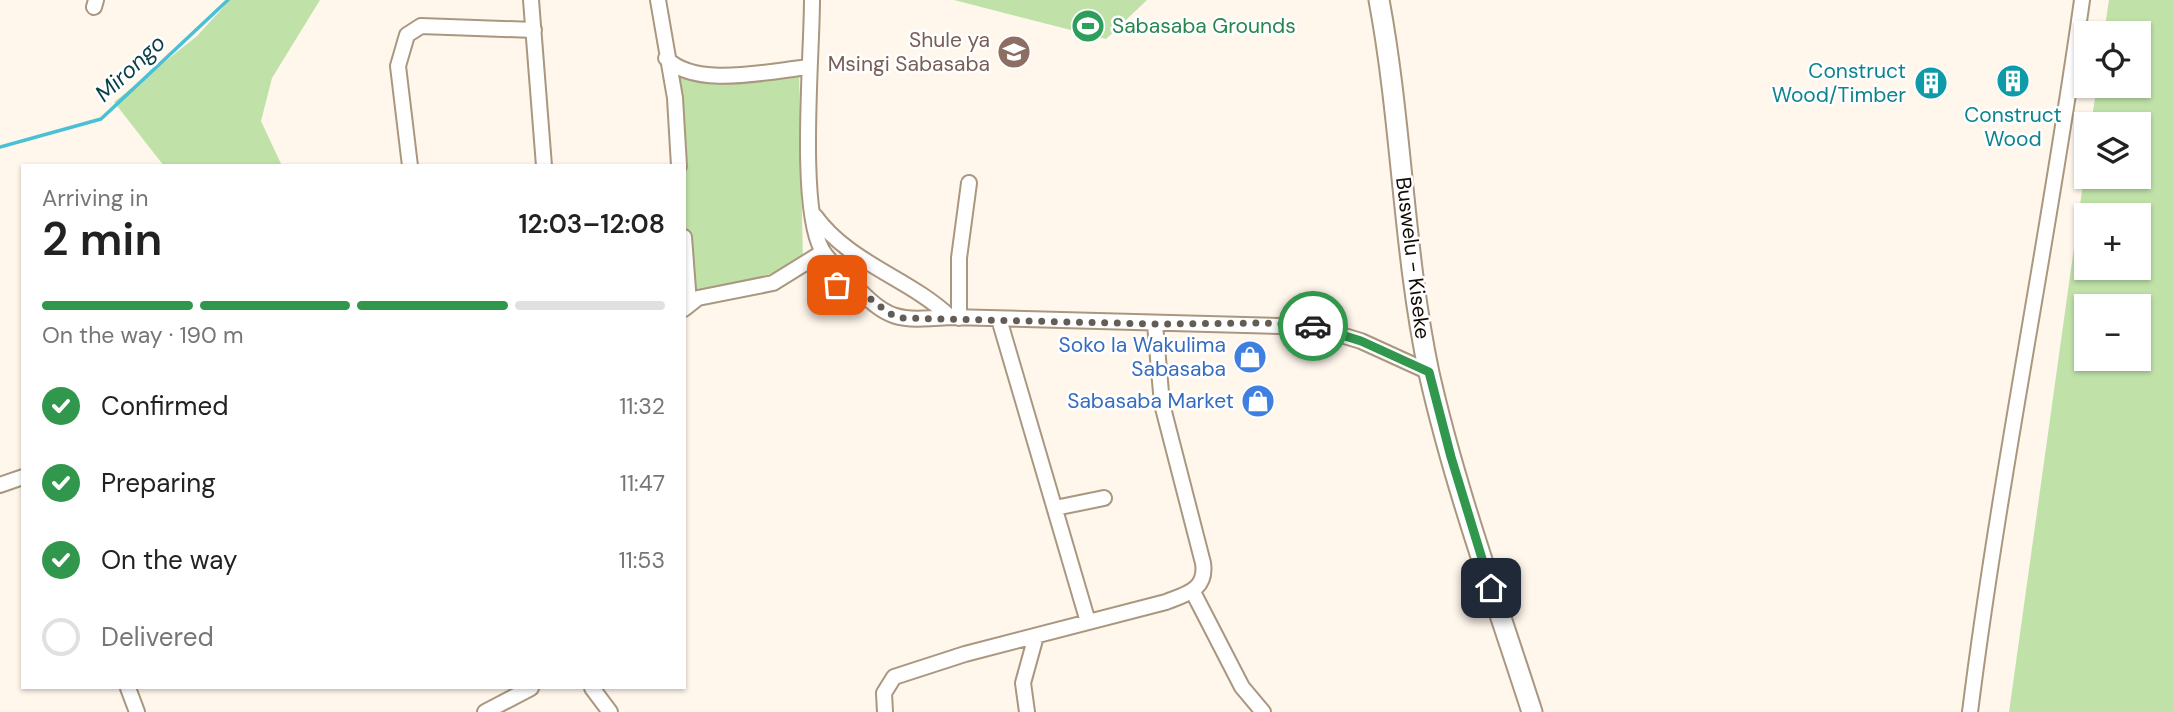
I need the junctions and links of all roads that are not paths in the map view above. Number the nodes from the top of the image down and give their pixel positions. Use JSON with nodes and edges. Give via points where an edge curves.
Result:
{"nodes":[{"id":1,"x":531,"y":0,"type":"edge"},
{"id":2,"x":658,"y":0,"type":"edge"},
{"id":3,"x":812,"y":0,"type":"edge"},
{"id":4,"x":1379,"y":0,"type":"edge"},
{"id":5,"x":2082,"y":0,"type":"edge"},
{"id":6,"x":534,"y":30,"type":"junction"},
{"id":7,"x":666,"y":58,"type":"junction"},
{"id":8,"x":809,"y":67,"type":"junction"},
{"id":9,"x":410,"y":164,"type":"edge"},
{"id":10,"x":544,"y":164,"type":"edge"},
{"id":11,"x":679,"y":164,"type":"edge"},
{"id":12,"x":969,"y":183,"type":"dead end"},
{"id":13,"x":813,"y":212,"type":"junction"},
{"id":14,"x":825,"y":255,"type":"junction"},
{"id":15,"x":686,"y":306,"type":"edge"},
{"id":16,"x":954,"y":318,"type":"junction"},
{"id":17,"x":999,"y":319,"type":"junction"},
{"id":18,"x":1155,"y":324,"type":"junction"},
{"id":19,"x":1429,"y":372,"type":"junction"},
{"id":20,"x":21,"y":478,"type":"edge"},
{"id":21,"x":0,"y":485,"type":"edge"},
{"id":22,"x":1104,"y":499,"type":"dead end"},
{"id":23,"x":1055,"y":508,"type":"junction"},
{"id":24,"x":1193,"y":592,"type":"junction"},
{"id":25,"x":1088,"y":622,"type":"junction"},
{"id":26,"x":1036,"y":636,"type":"junction"},
{"id":27,"x":128,"y":689,"type":"edge"},
{"id":28,"x":529,"y":689,"type":"edge"},
{"id":29,"x":593,"y":689,"type":"edge"},
{"id":30,"x":137,"y":712,"type":"edge"},
{"id":31,"x":485,"y":712,"type":"edge"},
{"id":32,"x":610,"y":712,"type":"edge"},
{"id":33,"x":885,"y":712,"type":"edge"},
{"id":34,"x":1027,"y":712,"type":"edge"},
{"id":35,"x":1263,"y":712,"type":"edge"},
{"id":36,"x":1532,"y":712,"type":"edge"},
{"id":37,"x":1970,"y":712,"type":"edge"}],
"edges":[{"from":1,"to":6,"type":"street"},
{"from":2,"to":7,"type":"street"},
{"from":3,"to":8,"type":"street"},
{"from":4,"to":19,"type":"main road","name":"Buswelu - Kiseke"},
{"from":5,"to":37,"type":"street"},
{"from":6,"to":9,"type":"street","via":[[421,26],[407,35],[398,66]]},
{"from":6,"to":10,"type":"street"},
{"from":7,"to":8,"type":"street","via":[[680,70],[699,75]]},
{"from":7,"to":11,"type":"street","via":[[675,98]]},
{"from":8,"to":13,"type":"street"},
{"from":12,"to":16,"type":"street"},
{"from":13,"to":14,"type":"street"},
{"from":13,"to":16,"type":"street","via":[[842,244]]},
{"from":14,"to":15,"type":"street","via":[[773,283]]},
{"from":14,"to":16,"type":"street","via":[[888,315]]},
{"from":16,"to":17,"type":"street"},
{"from":17,"to":18,"type":"street"},
{"from":17,"to":23,"type":"street"},
{"from":18,"to":19,"type":"street","via":[[1315,327],[1361,341]]},
{"from":18,"to":24,"type":"street","via":[[1162,404],[1204,569],[1201,584]]},
{"from":19,"to":36,"type":"main road","name":"Buswelu - Kiseke","via":[[1474,538]]},
{"from":20,"to":21,"type":"street"},
{"from":22,"to":23,"type":"street"},
{"from":23,"to":25,"type":"street"},
{"from":24,"to":25,"type":"street"},
{"from":24,"to":35,"type":"street","via":[[1242,687]]},
{"from":25,"to":26,"type":"street"},
{"from":26,"to":33,"type":"street","via":[[894,677],[884,693]]},
{"from":26,"to":34,"type":"street","via":[[1023,683]]},
{"from":27,"to":30,"type":"street"},
{"from":28,"to":31,"type":"street"},
{"from":29,"to":32,"type":"street"}]}
